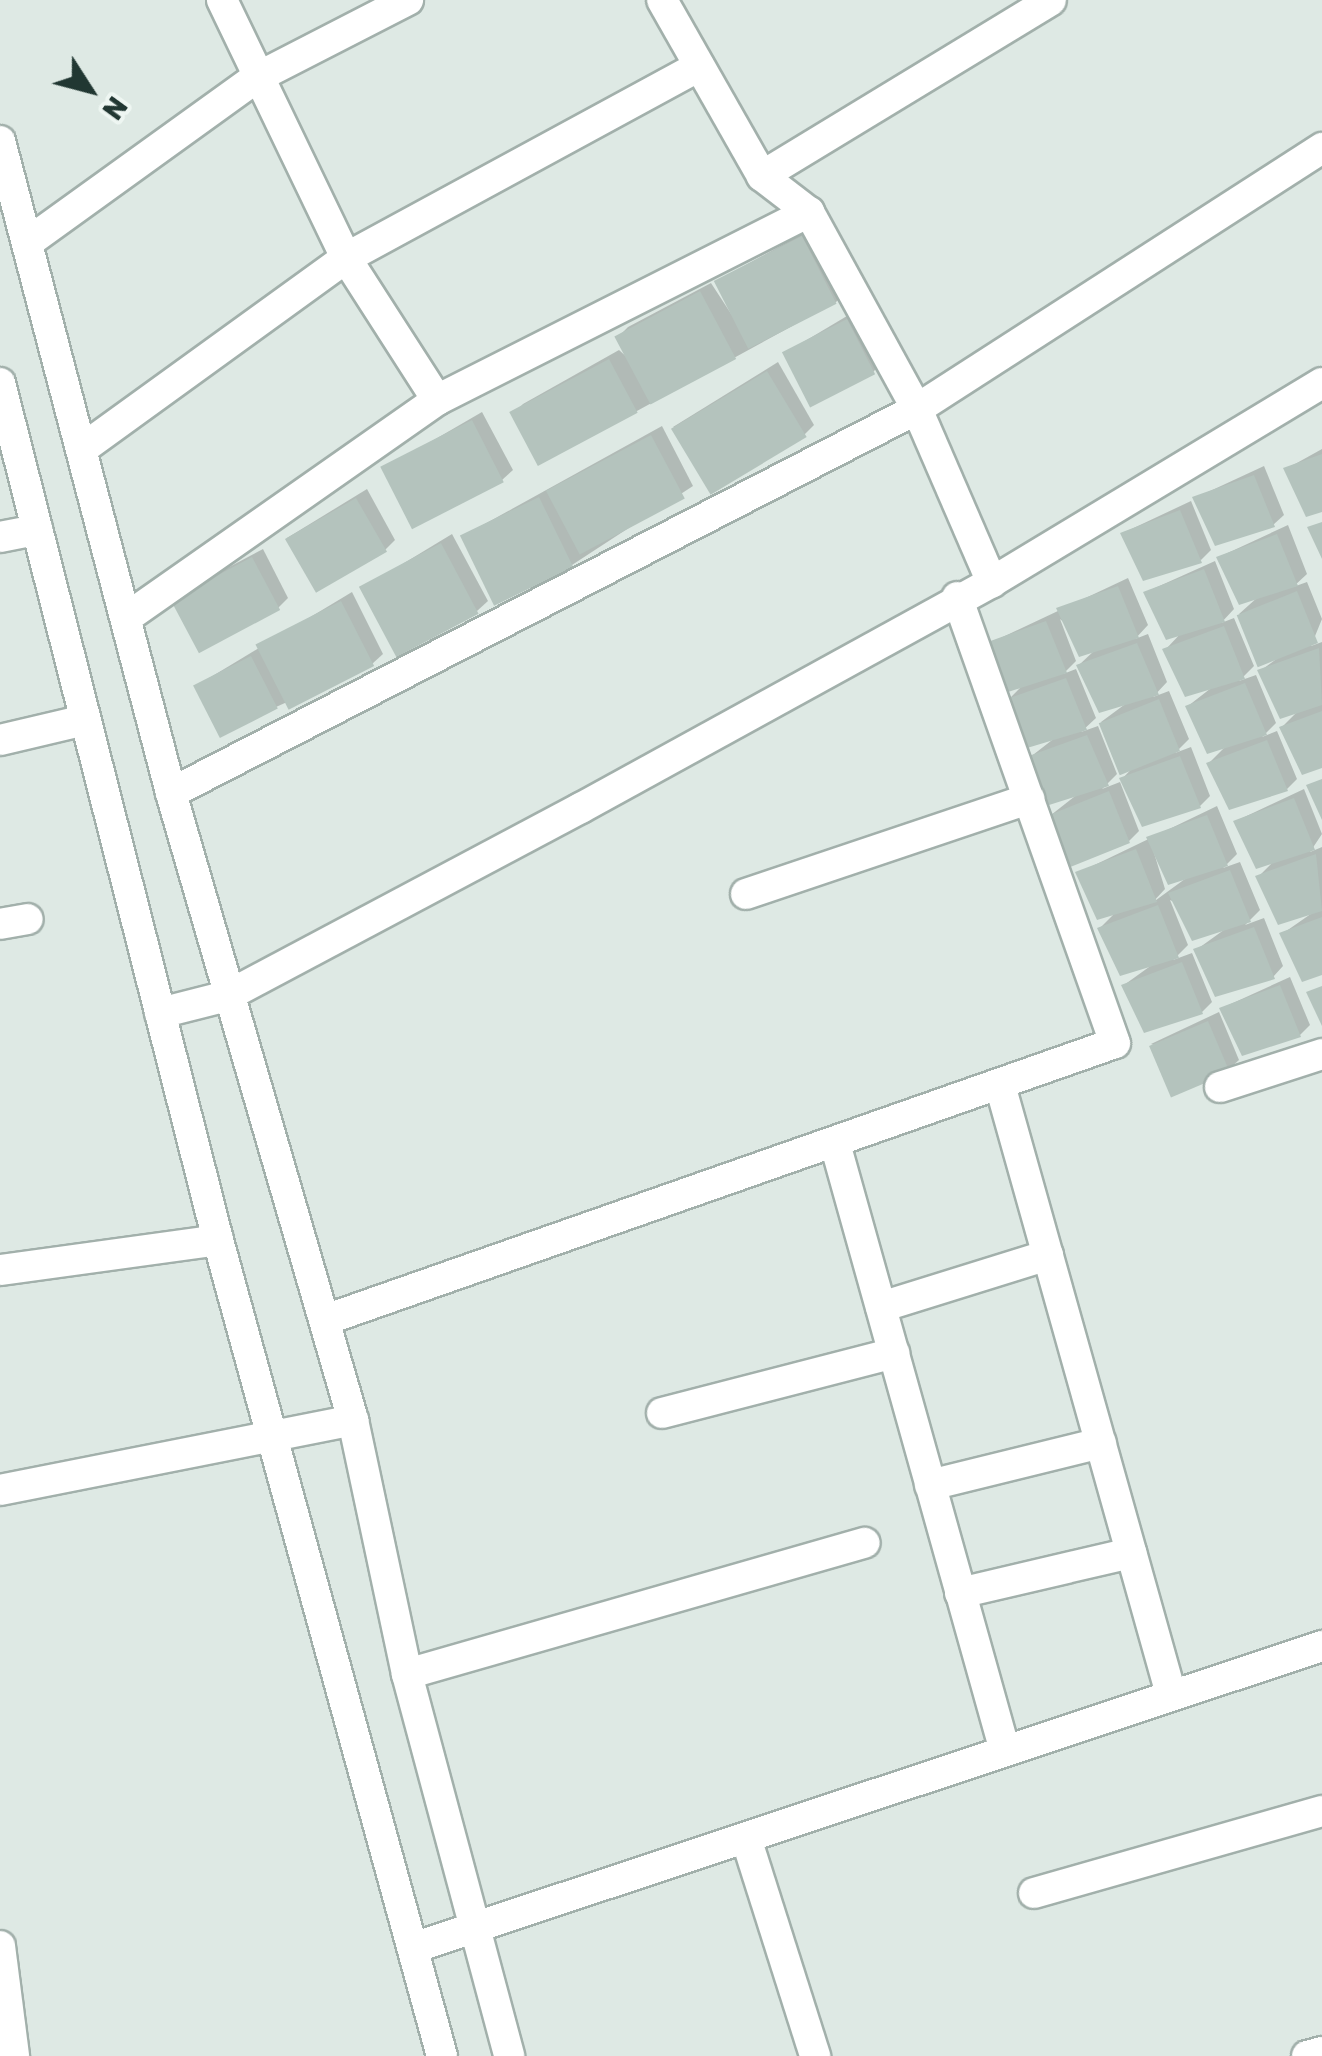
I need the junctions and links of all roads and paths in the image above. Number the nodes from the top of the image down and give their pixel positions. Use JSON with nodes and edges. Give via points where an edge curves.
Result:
{"nodes":[{"id":1,"x":222,"y":0,"type":"edge"},
{"id":2,"x":408,"y":0,"type":"edge"},
{"id":3,"x":662,"y":0,"type":"edge"},
{"id":4,"x":1051,"y":0,"type":"edge"},
{"id":5,"x":699,"y":66,"type":"junction"},
{"id":6,"x":256,"y":78,"type":"junction"},
{"id":7,"x":0,"y":141,"type":"edge"},
{"id":8,"x":1322,"y":148,"type":"edge"},
{"id":9,"x":762,"y":176,"type":"junction"},
{"id":10,"x":809,"y":212,"type":"junction"},
{"id":11,"x":27,"y":243,"type":"junction"},
{"id":12,"x":346,"y":258,"type":"junction"},
{"id":13,"x":0,"y":382,"type":"edge"},
{"id":14,"x":1322,"y":383,"type":"edge"},
{"id":15,"x":437,"y":400,"type":"junction"},
{"id":16,"x":917,"y":408,"type":"junction"},
{"id":17,"x":82,"y":449,"type":"junction"},
{"id":18,"x":37,"y":530,"type":"junction"},
{"id":19,"x":0,"y":537,"type":"edge"},
{"id":20,"x":992,"y":582,"type":"junction"},
{"id":21,"x":957,"y":597,"type":"junction"},
{"id":22,"x":126,"y":618,"type":"junction"},
{"id":23,"x":85,"y":720,"type":"junction"},
{"id":24,"x":0,"y":740,"type":"edge"},
{"id":25,"x":171,"y":793,"type":"junction"},
{"id":26,"x":1029,"y":800,"type":"junction"},
{"id":27,"x":746,"y":894,"type":"dead end"},
{"id":28,"x":227,"y":996,"type":"junction"},
{"id":29,"x":160,"y":1013,"type":"junction"},
{"id":30,"x":1322,"y":1054,"type":"edge"},
{"id":31,"x":1000,"y":1085,"type":"junction"},
{"id":32,"x":1220,"y":1087,"type":"dead end"},
{"id":33,"x":836,"y":1147,"type":"junction"},
{"id":34,"x":218,"y":1240,"type":"junction"},
{"id":35,"x":1048,"y":1256,"type":"junction"},
{"id":36,"x":0,"y":1270,"type":"edge"},
{"id":37,"x":881,"y":1308,"type":"junction"},
{"id":38,"x":325,"y":1320,"type":"junction"},
{"id":39,"x":894,"y":1354,"type":"junction"},
{"id":40,"x":662,"y":1413,"type":"dead end"},
{"id":41,"x":352,"y":1420,"type":"junction"},
{"id":42,"x":272,"y":1436,"type":"junction"},
{"id":43,"x":1100,"y":1443,"type":"junction"},
{"id":44,"x":930,"y":1484,"type":"junction"},
{"id":45,"x":0,"y":1490,"type":"edge"},
{"id":46,"x":864,"y":1543,"type":"dead end"},
{"id":47,"x":1131,"y":1553,"type":"junction"},
{"id":48,"x":960,"y":1593,"type":"junction"},
{"id":49,"x":1322,"y":1646,"type":"edge"},
{"id":50,"x":407,"y":1674,"type":"junction"},
{"id":51,"x":1171,"y":1694,"type":"junction"},
{"id":52,"x":1004,"y":1751,"type":"junction"},
{"id":53,"x":1322,"y":1811,"type":"edge"},
{"id":54,"x":746,"y":1838,"type":"junction"},
{"id":55,"x":1034,"y":1893,"type":"dead end"},
{"id":56,"x":476,"y":1930,"type":"junction"},
{"id":57,"x":0,"y":1946,"type":"edge"},
{"id":58,"x":413,"y":1948,"type":"junction"},
{"id":59,"x":1322,"y":2052,"type":"edge"},
{"id":60,"x":14,"y":2056,"type":"edge"},
{"id":61,"x":442,"y":2056,"type":"edge"},
{"id":62,"x":509,"y":2056,"type":"edge"},
{"id":63,"x":815,"y":2056,"type":"edge"},
{"id":64,"x":1307,"y":2056,"type":"edge"}],
"edges":[{"from":1,"to":6,"type":"street"},
{"from":2,"to":6,"type":"street"},
{"from":3,"to":5,"type":"street"},
{"from":4,"to":9,"type":"street"},
{"from":5,"to":9,"type":"street"},
{"from":5,"to":12,"type":"street"},
{"from":6,"to":11,"type":"street"},
{"from":6,"to":12,"type":"street"},
{"from":7,"to":11,"type":"street"},
{"from":8,"to":16,"type":"street"},
{"from":9,"to":10,"type":"street"},
{"from":10,"to":15,"type":"street"},
{"from":10,"to":16,"type":"street"},
{"from":11,"to":17,"type":"street"},
{"from":12,"to":15,"type":"street"},
{"from":12,"to":17,"type":"street"},
{"from":13,"to":18,"type":"street"},
{"from":14,"to":20,"type":"street"},
{"from":15,"to":22,"type":"street"},
{"from":16,"to":20,"type":"street"},
{"from":16,"to":25,"type":"street"},
{"from":17,"to":22,"type":"street"},
{"from":18,"to":19,"type":"street"},
{"from":18,"to":23,"type":"street"},
{"from":20,"to":21,"type":"street"},
{"from":21,"to":26,"type":"street"},
{"from":21,"to":28,"type":"street"},
{"from":22,"to":25,"type":"street"},
{"from":23,"to":24,"type":"street"},
{"from":23,"to":29,"type":"street"},
{"from":25,"to":28,"type":"street"},
{"from":26,"to":27,"type":"street"},
{"from":26,"to":31,"type":"street","via":[[1115,1043]]},
{"from":28,"to":29,"type":"street"},
{"from":28,"to":38,"type":"street"},
{"from":29,"to":34,"type":"street"},
{"from":30,"to":32,"type":"street"},
{"from":31,"to":33,"type":"street"},
{"from":31,"to":35,"type":"street"},
{"from":33,"to":37,"type":"street"},
{"from":33,"to":38,"type":"street"},
{"from":34,"to":36,"type":"street"},
{"from":34,"to":42,"type":"street"},
{"from":35,"to":37,"type":"street"},
{"from":35,"to":43,"type":"street"},
{"from":37,"to":39,"type":"street"},
{"from":38,"to":41,"type":"street"},
{"from":39,"to":40,"type":"street"},
{"from":39,"to":44,"type":"street"},
{"from":41,"to":42,"type":"street"},
{"from":41,"to":50,"type":"street"},
{"from":42,"to":45,"type":"street"},
{"from":42,"to":58,"type":"street"},
{"from":43,"to":44,"type":"street"},
{"from":43,"to":47,"type":"street"},
{"from":44,"to":48,"type":"street"},
{"from":46,"to":50,"type":"street"},
{"from":47,"to":48,"type":"street"},
{"from":47,"to":51,"type":"street"},
{"from":48,"to":52,"type":"street"},
{"from":49,"to":51,"type":"street"},
{"from":50,"to":56,"type":"street"},
{"from":51,"to":52,"type":"street"},
{"from":52,"to":54,"type":"street"},
{"from":53,"to":55,"type":"street"},
{"from":54,"to":56,"type":"street"},
{"from":54,"to":63,"type":"street"},
{"from":56,"to":58,"type":"street"},
{"from":56,"to":62,"type":"street"},
{"from":57,"to":60,"type":"street"},
{"from":58,"to":61,"type":"street"},
{"from":59,"to":64,"type":"street"}]}
